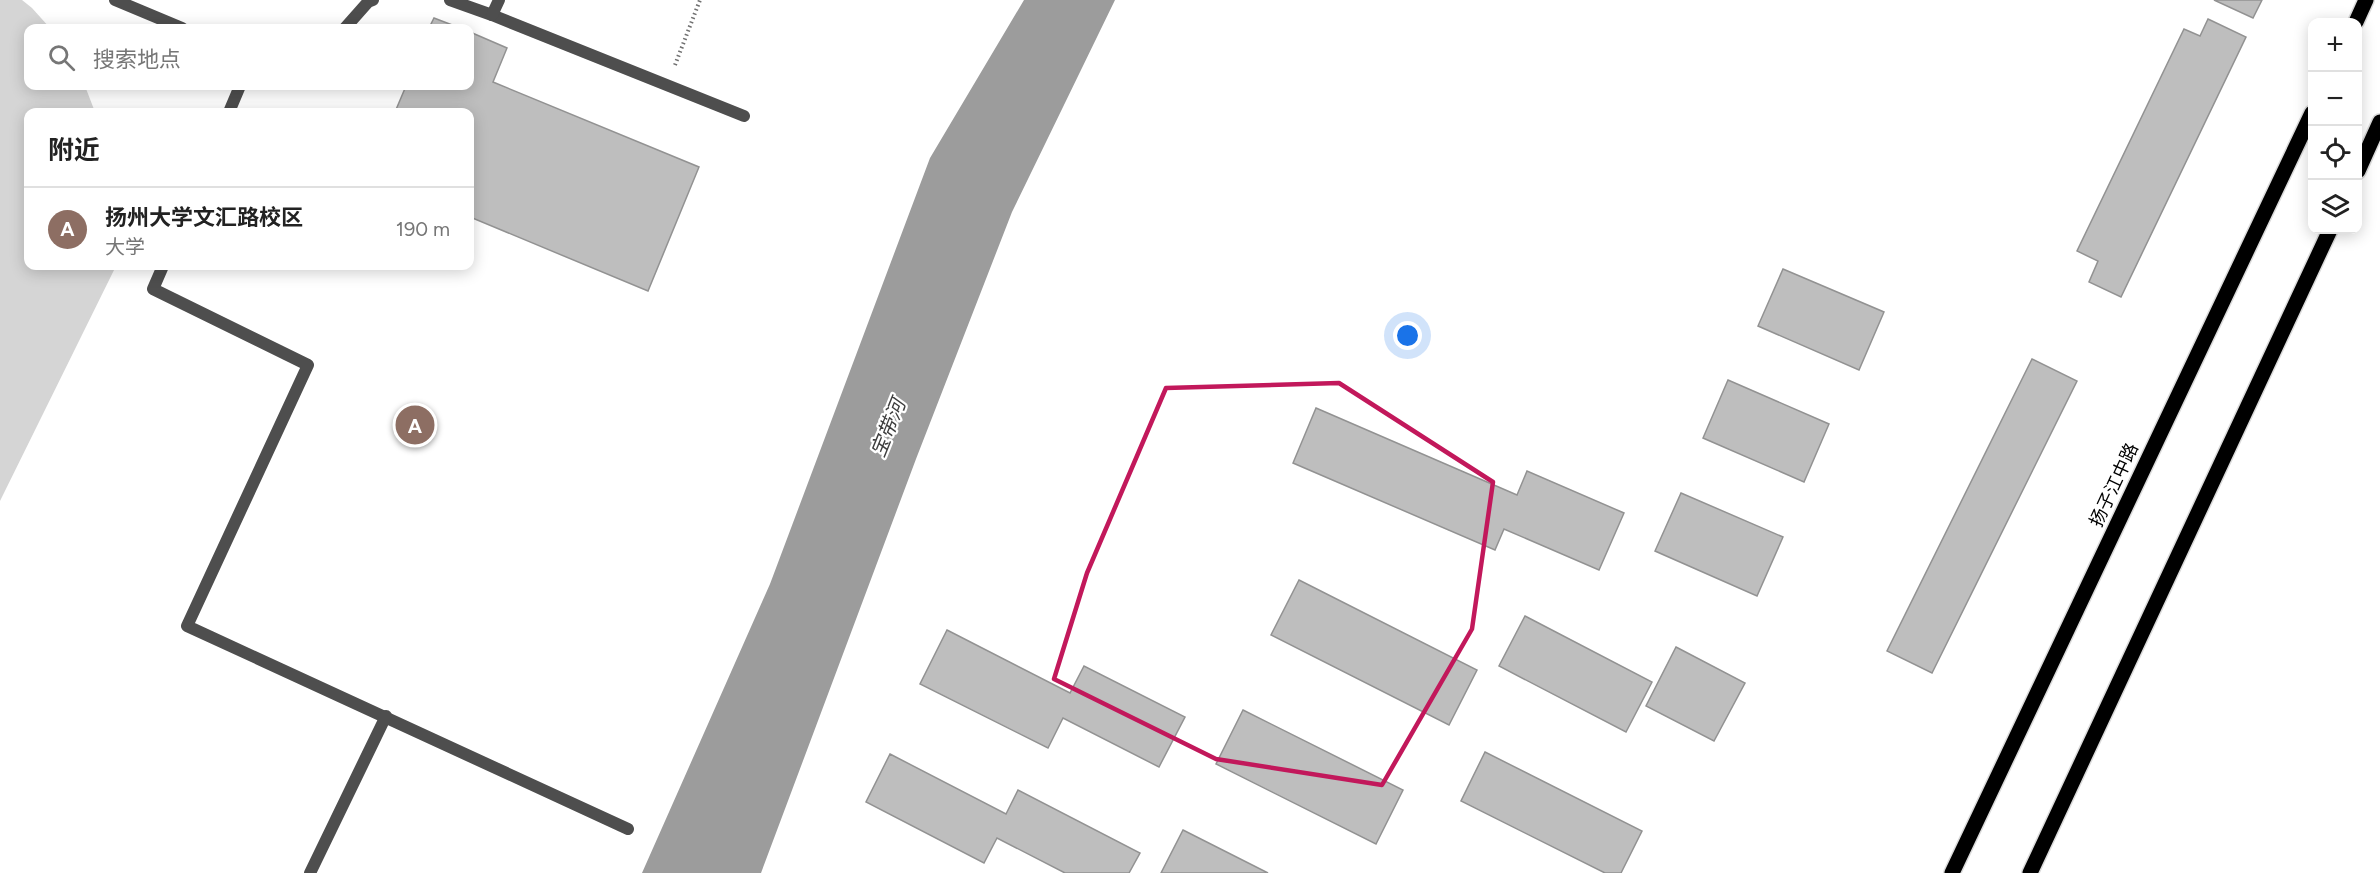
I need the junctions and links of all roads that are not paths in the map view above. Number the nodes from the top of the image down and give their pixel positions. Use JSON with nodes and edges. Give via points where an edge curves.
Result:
{"nodes":[{"id":1,"x":115,"y":0,"type":"edge"},
{"id":2,"x":373,"y":0,"type":"edge"},
{"id":3,"x":450,"y":0,"type":"edge"},
{"id":4,"x":499,"y":0,"type":"edge"},
{"id":5,"x":2366,"y":0,"type":"edge"},
{"id":6,"x":492,"y":15,"type":"junction"},
{"id":7,"x":2358,"y":18,"type":"edge"},
{"id":8,"x":172,"y":24,"type":"edge"},
{"id":9,"x":349,"y":24,"type":"edge"},
{"id":10,"x":238,"y":90,"type":"edge"},
{"id":11,"x":231,"y":108,"type":"edge"},
{"id":12,"x":744,"y":116,"type":"dead end"},
{"id":13,"x":2380,"y":122,"type":"edge"},
{"id":14,"x":2308,"y":124,"type":"edge"},
{"id":15,"x":2362,"y":162,"type":"edge"},
{"id":16,"x":2328,"y":234,"type":"edge"},
{"id":17,"x":161,"y":270,"type":"edge"},
{"id":18,"x":386,"y":716,"type":"junction"},
{"id":19,"x":628,"y":829,"type":"dead end"},
{"id":20,"x":310,"y":873,"type":"edge"},
{"id":21,"x":1952,"y":873,"type":"edge"},
{"id":22,"x":2030,"y":873,"type":"edge"}],
"edges":[{"from":1,"to":8,"type":"lane"},
{"from":2,"to":9,"type":"lane"},
{"from":3,"to":6,"type":"lane"},
{"from":4,"to":6,"type":"lane"},
{"from":5,"to":7,"type":"main road"},
{"from":6,"to":12,"type":"lane"},
{"from":10,"to":11,"type":"lane"},
{"from":13,"to":15,"type":"main road"},
{"from":14,"to":21,"type":"main road","name":"扬子江中路"},
{"from":16,"to":22,"type":"main road"},
{"from":17,"to":18,"type":"lane","via":[[153,289],[308,365],[187,626]]},
{"from":18,"to":19,"type":"lane"},
{"from":18,"to":20,"type":"lane"}]}
